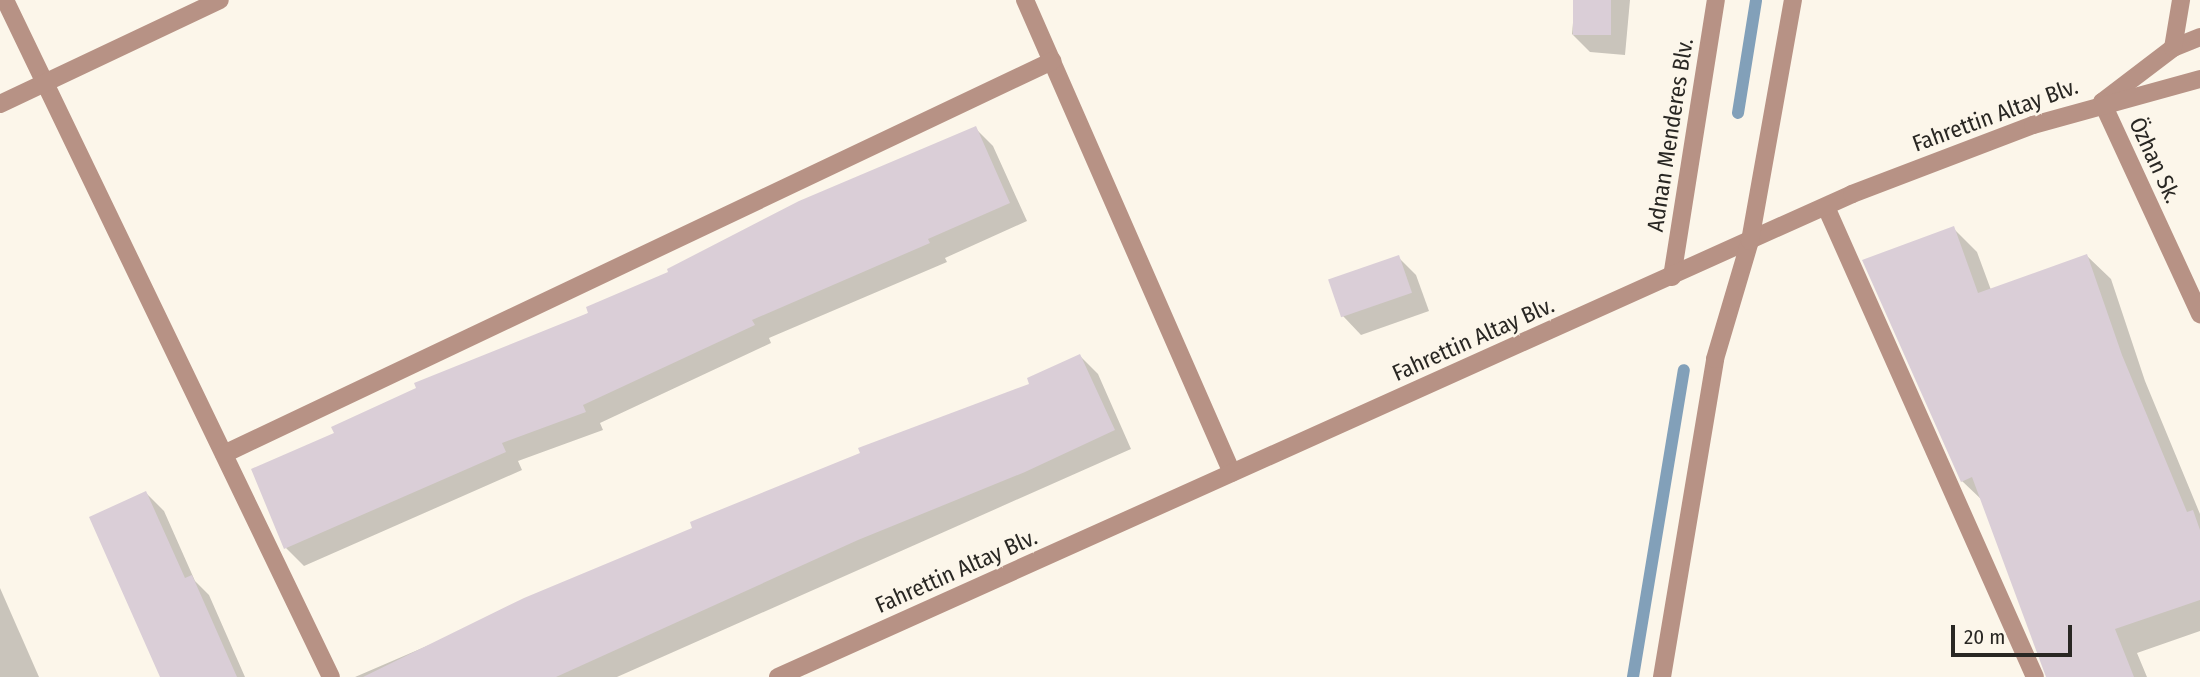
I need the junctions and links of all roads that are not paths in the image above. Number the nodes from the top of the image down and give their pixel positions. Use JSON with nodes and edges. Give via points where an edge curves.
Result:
{"nodes":[{"id":1,"x":5,"y":0,"type":"edge"},
{"id":2,"x":219,"y":0,"type":"edge"},
{"id":3,"x":1025,"y":0,"type":"edge"},
{"id":4,"x":1716,"y":0,"type":"edge"},
{"id":5,"x":1793,"y":0,"type":"edge"},
{"id":6,"x":2181,"y":0,"type":"edge"},
{"id":7,"x":2200,"y":37,"type":"edge"},
{"id":8,"x":2173,"y":48,"type":"junction"},
{"id":9,"x":1052,"y":61,"type":"junction"},
{"id":10,"x":2200,"y":79,"type":"edge"},
{"id":11,"x":46,"y":82,"type":"junction"},
{"id":12,"x":2102,"y":102,"type":"junction"},
{"id":13,"x":0,"y":104,"type":"edge"},
{"id":14,"x":1826,"y":207,"type":"junction"},
{"id":15,"x":1750,"y":241,"type":"junction"},
{"id":16,"x":1672,"y":278,"type":"junction"},
{"id":17,"x":2200,"y":314,"type":"edge"},
{"id":18,"x":224,"y":454,"type":"junction"},
{"id":19,"x":1232,"y":473,"type":"junction"},
{"id":20,"x":331,"y":677,"type":"edge"},
{"id":21,"x":778,"y":677,"type":"edge"},
{"id":22,"x":1662,"y":677,"type":"edge"},
{"id":23,"x":2035,"y":677,"type":"edge"}],
"edges":[{"from":1,"to":11,"type":"street"},
{"from":2,"to":11,"type":"street"},
{"from":3,"to":9,"type":"street"},
{"from":4,"to":16,"type":"street","name":"Adnan Menderes Blv."},
{"from":5,"to":15,"type":"street"},
{"from":6,"to":8,"type":"street"},
{"from":7,"to":8,"type":"street"},
{"from":8,"to":12,"type":"street"},
{"from":9,"to":18,"type":"street"},
{"from":9,"to":19,"type":"street"},
{"from":10,"to":12,"type":"street","name":"Fahrettin Altay Blv."},
{"from":11,"to":13,"type":"street"},
{"from":11,"to":18,"type":"street"},
{"from":12,"to":14,"type":"street","name":"Fahrettin Altay Blv."},
{"from":12,"to":17,"type":"street","name":"Özhan Sk."},
{"from":14,"to":15,"type":"street","name":"Fahrettin Altay Blv."},
{"from":14,"to":23,"type":"street"},
{"from":15,"to":16,"type":"street","name":"Fahrettin Altay Blv."},
{"from":15,"to":22,"type":"street","via":[[1715,359]]},
{"from":16,"to":19,"type":"street","name":"Fahrettin Altay Blv."},
{"from":18,"to":20,"type":"street"},
{"from":19,"to":21,"type":"street","name":"Fahrettin Altay Blv."}]}
